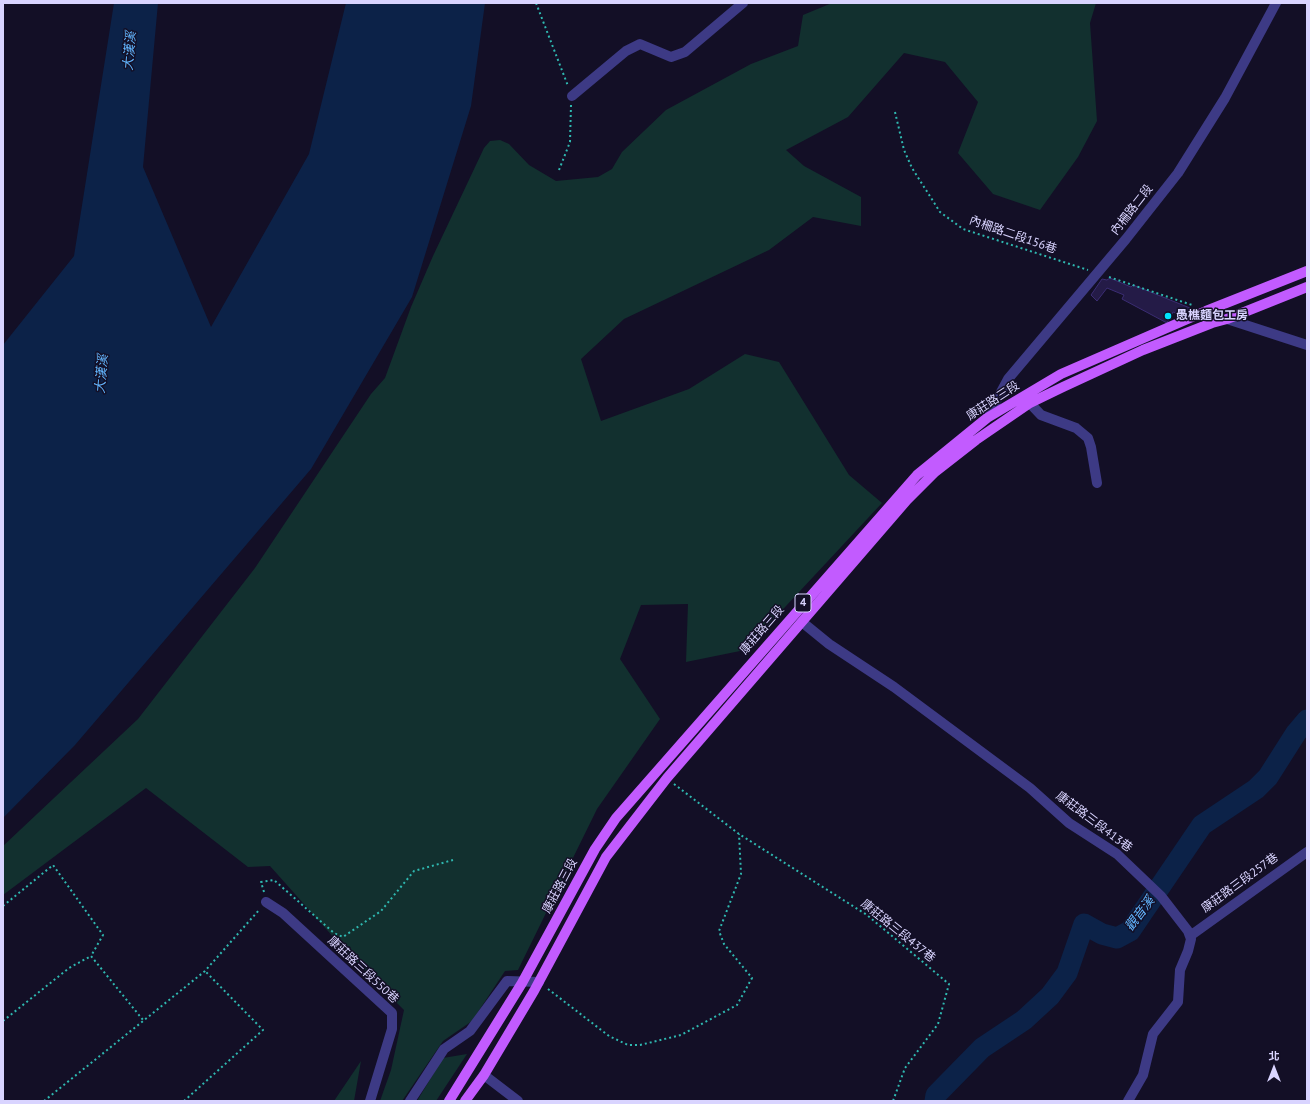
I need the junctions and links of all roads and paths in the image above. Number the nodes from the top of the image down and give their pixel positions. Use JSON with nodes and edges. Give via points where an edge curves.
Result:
{"nodes":[{"id":1,"x":536,"y":3,"type":"edge"},
{"id":2,"x":743,"y":3,"type":"edge"},
{"id":3,"x":1276,"y":3,"type":"edge"},
{"id":4,"x":572,"y":96,"type":"junction"},
{"id":5,"x":895,"y":112,"type":"dead end"},
{"id":6,"x":558,"y":170,"type":"dead end"},
{"id":7,"x":1307,"y":272,"type":"edge"},
{"id":8,"x":1098,"y":273,"type":"junction"},
{"id":9,"x":1307,"y":287,"type":"edge"},
{"id":10,"x":1206,"y":310,"type":"junction"},
{"id":11,"x":1227,"y":319,"type":"junction"},
{"id":12,"x":1307,"y":345,"type":"edge"},
{"id":13,"x":1026,"y":400,"type":"junction"},
{"id":14,"x":987,"y":418,"type":"junction"},
{"id":15,"x":1097,"y":483,"type":"dead end"},
{"id":16,"x":802,"y":622,"type":"junction"},
{"id":17,"x":667,"y":778,"type":"junction"},
{"id":18,"x":739,"y":834,"type":"junction"},
{"id":19,"x":1307,"y":852,"type":"edge"},
{"id":20,"x":266,"y":902,"type":"dead end"},
{"id":21,"x":3,"y":906,"type":"edge"},
{"id":22,"x":1190,"y":936,"type":"junction"},
{"id":23,"x":91,"y":956,"type":"junction"},
{"id":24,"x":205,"y":971,"type":"dead end"},
{"id":25,"x":539,"y":982,"type":"junction"},
{"id":26,"x":522,"y":983,"type":"junction"},
{"id":27,"x":3,"y":1021,"type":"edge"},
{"id":28,"x":484,"y":1075,"type":"junction"},
{"id":29,"x":44,"y":1101,"type":"edge"},
{"id":30,"x":184,"y":1101,"type":"edge"},
{"id":31,"x":370,"y":1101,"type":"edge"},
{"id":32,"x":410,"y":1101,"type":"edge"},
{"id":33,"x":449,"y":1101,"type":"edge"},
{"id":34,"x":465,"y":1101,"type":"edge"},
{"id":35,"x":518,"y":1101,"type":"edge"},
{"id":36,"x":893,"y":1101,"type":"edge"},
{"id":37,"x":1128,"y":1101,"type":"edge"}],
"edges":[{"from":1,"to":4,"type":"path"},
{"from":2,"to":4,"type":"street","via":[[685,52],[671,57],[640,44],[626,51]]},
{"from":3,"to":8,"type":"street","name":"內柵路二段","via":[[1225,98],[1178,173]]},
{"from":4,"to":6,"type":"path","via":[[570,142]]},
{"from":5,"to":8,"type":"path","name":"內柵路二段156巷","via":[[904,150],[912,168],[940,212],[963,229]]},
{"from":7,"to":10,"type":"main road","name":"康莊路三段","number":"4"},
{"from":8,"to":10,"type":"path","name":"內柵路二段156巷"},
{"from":8,"to":14,"type":"street","name":"內柵路二段","via":[[1008,379]]},
{"from":9,"to":11,"type":"main road","name":"康莊路三段","number":"4"},
{"from":10,"to":13,"type":"main road","name":"康莊路三段","number":"4","via":[[1061,374]]},
{"from":11,"to":12,"type":"street"},
{"from":11,"to":13,"type":"main road","name":"康莊路三段","number":"4","via":[[1143,350]]},
{"from":13,"to":14,"type":"main road","name":"康莊路三段","number":"4"},
{"from":13,"to":15,"type":"street","via":[[1041,415],[1076,428],[1088,438],[1092,446]]},
{"from":13,"to":16,"type":"main road","name":"康莊路三段","number":"4","via":[[935,472],[907,500]]},
{"from":14,"to":26,"type":"main road","name":"康莊路三段","number":"4","via":[[917,474],[616,818],[595,849]]},
{"from":16,"to":17,"type":"main road","name":"康莊路三段","number":"4"},
{"from":16,"to":22,"type":"street","name":"康莊路三段413巷","via":[[1030,788],[1069,823],[1117,854],[1161,896]]},
{"from":17,"to":18,"type":"path","name":"康莊路三段437巷"},
{"from":17,"to":25,"type":"main road","name":"康莊路三段","number":"4","via":[[606,857]]},
{"from":18,"to":25,"type":"path","via":[[741,874],[719,931],[724,944],[752,978],[737,1004],[680,1035],[640,1045],[628,1045],[609,1036]]},
{"from":18,"to":36,"type":"path","name":"康莊路三段437巷","via":[[867,915],[949,984],[938,1024],[905,1068]]},
{"from":19,"to":22,"type":"street","name":"康莊路三段257巷"},
{"from":20,"to":31,"type":"street","name":"康莊路三段550巷","via":[[283,913],[392,1012],[392,1029]]},
{"from":21,"to":23,"type":"path","via":[[53,865],[103,936]]},
{"from":22,"to":37,"type":"street","via":[[1188,951],[1180,970],[1178,1002],[1153,1034],[1143,1075]]},
{"from":23,"to":27,"type":"path","via":[[69,968]]},
{"from":23,"to":29,"type":"path","via":[[143,1020]]},
{"from":24,"to":30,"type":"path","via":[[263,1030]]},
{"from":25,"to":26,"type":"street"},
{"from":25,"to":28,"type":"main road","name":"康莊路三段","number":"4"},
{"from":26,"to":32,"type":"street","via":[[507,981],[470,1031],[444,1049]]},
{"from":26,"to":33,"type":"main road","name":"康莊路三段","number":"4"},
{"from":28,"to":34,"type":"main road","name":"康莊路三段","number":"4"},
{"from":28,"to":35,"type":"street"}]}
